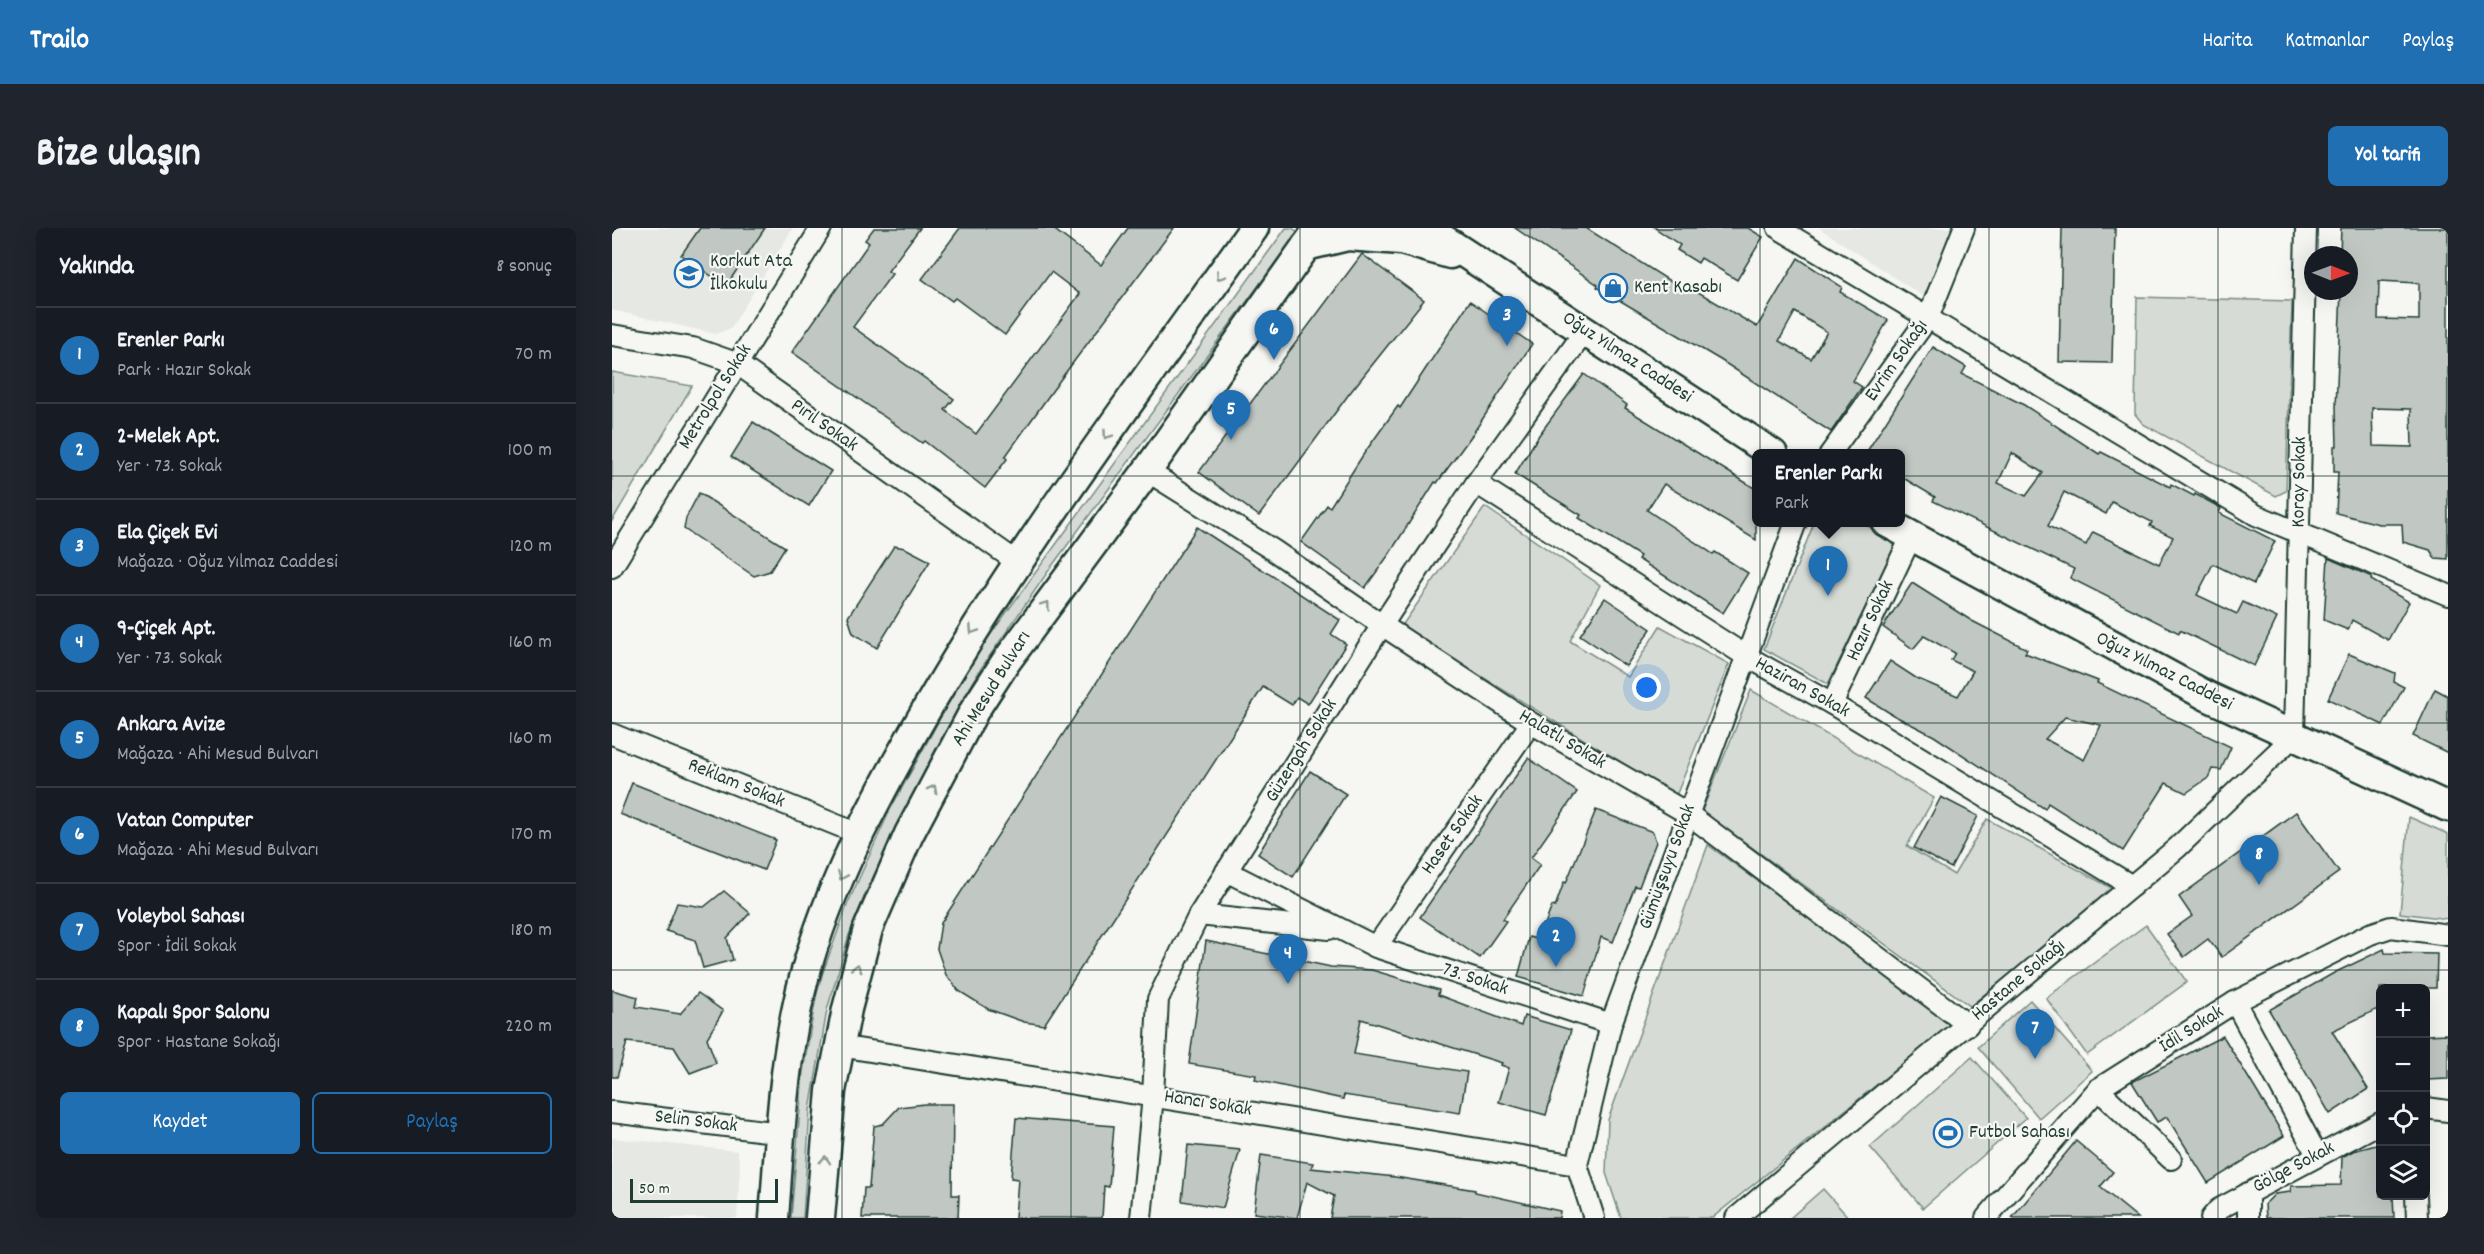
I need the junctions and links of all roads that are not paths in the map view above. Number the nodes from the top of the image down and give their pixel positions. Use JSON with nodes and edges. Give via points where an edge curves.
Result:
{"nodes":[{"id":1,"x":821,"y":228,"type":"edge"},
{"id":2,"x":1254,"y":228,"type":"edge"},
{"id":3,"x":1426,"y":228,"type":"edge"},
{"id":4,"x":1448,"y":228,"type":"edge"},
{"id":5,"x":1778,"y":228,"type":"edge"},
{"id":6,"x":1964,"y":228,"type":"edge"},
{"id":7,"x":2306,"y":228,"type":"edge"},
{"id":8,"x":1312,"y":237,"type":"edge"},
{"id":9,"x":1481,"y":263,"type":"junction"},
{"id":10,"x":1928,"y":318,"type":"junction"},
{"id":11,"x":1585,"y":331,"type":"junction"},
{"id":12,"x":612,"y":335,"type":"edge"},
{"id":13,"x":736,"y":363,"type":"junction"},
{"id":14,"x":1767,"y":449,"type":"edge"},
{"id":15,"x":1833,"y":449,"type":"edge"},
{"id":16,"x":1147,"y":471,"type":"junction"},
{"id":17,"x":1476,"y":483,"type":"junction"},
{"id":18,"x":1794,"y":527,"type":"edge"},
{"id":19,"x":1894,"y":527,"type":"edge"},
{"id":20,"x":2299,"y":533,"type":"junction"},
{"id":21,"x":1911,"y":537,"type":"junction"},
{"id":22,"x":1017,"y":562,"type":"junction"},
{"id":23,"x":612,"y":567,"type":"edge"},
{"id":24,"x":2448,"y":595,"type":"edge"},
{"id":25,"x":1382,"y":626,"type":"junction"},
{"id":26,"x":1746,"y":656,"type":"junction"},
{"id":27,"x":1832,"y":704,"type":"junction"},
{"id":28,"x":1531,"y":723,"type":"junction"},
{"id":29,"x":612,"y":734,"type":"edge"},
{"id":30,"x":2294,"y":736,"type":"junction"},
{"id":31,"x":2448,"y":807,"type":"edge"},
{"id":32,"x":1687,"y":813,"type":"junction"},
{"id":33,"x":859,"y":834,"type":"junction"},
{"id":34,"x":1226,"y":871,"type":"junction"},
{"id":35,"x":2132,"y":886,"type":"junction"},
{"id":36,"x":1198,"y":915,"type":"junction"},
{"id":37,"x":1340,"y":930,"type":"junction"},
{"id":38,"x":2448,"y":935,"type":"edge"},
{"id":39,"x":1376,"y":947,"type":"junction"},
{"id":40,"x":2235,"y":1002,"type":"junction"},
{"id":41,"x":1611,"y":1024,"type":"junction"},
{"id":42,"x":1968,"y":1024,"type":"junction"},
{"id":43,"x":839,"y":1046,"type":"junction"},
{"id":44,"x":2098,"y":1089,"type":"junction"},
{"id":45,"x":1153,"y":1095,"type":"junction"},
{"id":46,"x":2430,"y":1109,"type":"edge"},
{"id":47,"x":2448,"y":1111,"type":"edge"},
{"id":48,"x":612,"y":1112,"type":"edge"},
{"id":49,"x":2376,"y":1125,"type":"edge"},
{"id":50,"x":780,"y":1133,"type":"junction"},
{"id":51,"x":2317,"y":1155,"type":"junction"},
{"id":52,"x":2171,"y":1159,"type":"dead end"},
{"id":53,"x":1576,"y":1165,"type":"junction"},
{"id":54,"x":2248,"y":1193,"type":"junction"},
{"id":55,"x":2416,"y":1200,"type":"edge"},
{"id":56,"x":774,"y":1218,"type":"edge"},
{"id":57,"x":820,"y":1218,"type":"edge"},
{"id":58,"x":1141,"y":1218,"type":"edge"},
{"id":59,"x":1594,"y":1218,"type":"edge"},
{"id":60,"x":1736,"y":1218,"type":"edge"},
{"id":61,"x":1986,"y":1218,"type":"edge"},
{"id":62,"x":2211,"y":1218,"type":"edge"},
{"id":63,"x":2248,"y":1218,"type":"edge"},
{"id":64,"x":2417,"y":1218,"type":"edge"}],
"edges":[{"from":1,"to":13,"type":"street","name":"Metrolpol Sokak"},
{"from":2,"to":22,"type":"main road","one_way":true},
{"from":3,"to":9,"type":"main road"},
{"from":4,"to":9,"type":"main road"},
{"from":5,"to":10,"type":"street"},
{"from":6,"to":10,"type":"street","name":"Evrim Sokağı"},
{"from":7,"to":20,"type":"street","name":"Koray Sokak"},
{"from":8,"to":9,"type":"main road","via":[[1401,240]]},
{"from":8,"to":16,"type":"main road","name":"Ahi Mesud Bulvarı"},
{"from":9,"to":11,"type":"main road","name":"Oğuz Yılmaz Caddesi"},
{"from":10,"to":15,"type":"street","name":"Evrim Sokağı"},
{"from":10,"to":20,"type":"street","via":[[2256,516]]},
{"from":11,"to":14,"type":"main road","name":"Oğuz Yılmaz Caddesi"},
{"from":11,"to":17,"type":"street","name":"Güzergah Sokak"},
{"from":12,"to":13,"type":"street","name":"Pırıl Sokak","via":[[693,348]]},
{"from":13,"to":22,"type":"street","name":"Pırıl Sokak"},
{"from":13,"to":23,"type":"street","name":"Metrolpol Sokak"},
{"from":16,"to":25,"type":"street","name":"Halatlı Sokak","via":[[1273,550]]},
{"from":43,"to":16,"type":"main road","name":"Ahi Mesud Bulvarı","one_way":true,"via":[[868,929],[909,834],[974,711]]},
{"from":17,"to":25,"type":"street","name":"Güzergah Sokak"},
{"from":17,"to":26,"type":"street","name":"Haziran Sokak"},
{"from":18,"to":26,"type":"street","name":"Gümüşsuyu Sokak"},
{"from":19,"to":21,"type":"main road","name":"Oğuz Yılmaz Caddesi"},
{"from":20,"to":24,"type":"street"},
{"from":20,"to":30,"type":"street","name":"Koray Sokak"},
{"from":21,"to":27,"type":"street","name":"Hazır Sokak"},
{"from":21,"to":30,"type":"main road","name":"Oğuz Yılmaz Caddesi","via":[[2207,696]]},
{"from":22,"to":33,"type":"main road","one_way":true,"via":[[950,669]]},
{"from":25,"to":28,"type":"street","name":"Halatlı Sokak"},
{"from":25,"to":34,"type":"street","name":"Güzergah Sokak"},
{"from":26,"to":27,"type":"street","name":"Haziran Sokak"},
{"from":26,"to":32,"type":"street","name":"Gümüşsuyu Sokak"},
{"from":27,"to":35,"type":"street","name":"Haziran Sokak"},
{"from":28,"to":32,"type":"street","name":"Halatlı Sokak"},
{"from":28,"to":39,"type":"street","name":"Haset Sokak"},
{"from":29,"to":33,"type":"street","name":"Reklam Sokak"},
{"from":30,"to":31,"type":"main road","name":"Oğuz Yılmaz Caddesi"},
{"from":30,"to":35,"type":"street","name":"Hastane Sokağı"},
{"from":32,"to":41,"type":"street","name":"Gümüşsuyu Sokak"},
{"from":32,"to":42,"type":"street","name":"Halatlı Sokak"},
{"from":33,"to":50,"type":"main road","one_way":true,"via":[[805,975],[785,1077]]},
{"from":34,"to":36,"type":"street","name":"Güzergah Sokak"},
{"from":34,"to":37,"type":"street","name":"73. Sokak"},
{"from":35,"to":42,"type":"street","name":"Hastane Sokağı"},
{"from":36,"to":37,"type":"street","name":"73. Sokak"},
{"from":36,"to":45,"type":"street","name":"Güzergah Sokak","via":[[1158,999]]},
{"from":37,"to":39,"type":"street","name":"73. Sokak"},
{"from":38,"to":40,"type":"street","name":"İdil Sokak","via":[[2391,927]]},
{"from":39,"to":41,"type":"street","name":"73. Sokak"},
{"from":40,"to":44,"type":"street","name":"İdil Sokak"},
{"from":40,"to":51,"type":"street"},
{"from":41,"to":53,"type":"street","name":"Gümüşsuyu Sokak"},
{"from":42,"to":60,"type":"street","name":"Hastane Sokağı"},
{"from":43,"to":45,"type":"street","name":"Hancı Sokak"},
{"from":57,"to":43,"type":"main road","name":"Ahi Mesud Bulvarı","one_way":true,"via":[[831,1091]]},
{"from":44,"to":52,"type":"street"},
{"from":44,"to":61,"type":"street","name":"İdil Sokak"},
{"from":45,"to":53,"type":"street","name":"Hancı Sokak"},
{"from":45,"to":58,"type":"street","name":"Güzergah Sokak"},
{"from":46,"to":47,"type":"street"},
{"from":48,"to":50,"type":"street","name":"Selin Sokak"},
{"from":49,"to":51,"type":"street","name":"Gölge Sokak"},
{"from":50,"to":56,"type":"main road"},
{"from":51,"to":54,"type":"street","name":"Gölge Sokak"},
{"from":53,"to":59,"type":"street"},
{"from":54,"to":62,"type":"street","name":"Gölge Sokak"},
{"from":54,"to":63,"type":"street"},
{"from":55,"to":64,"type":"street"}]}
